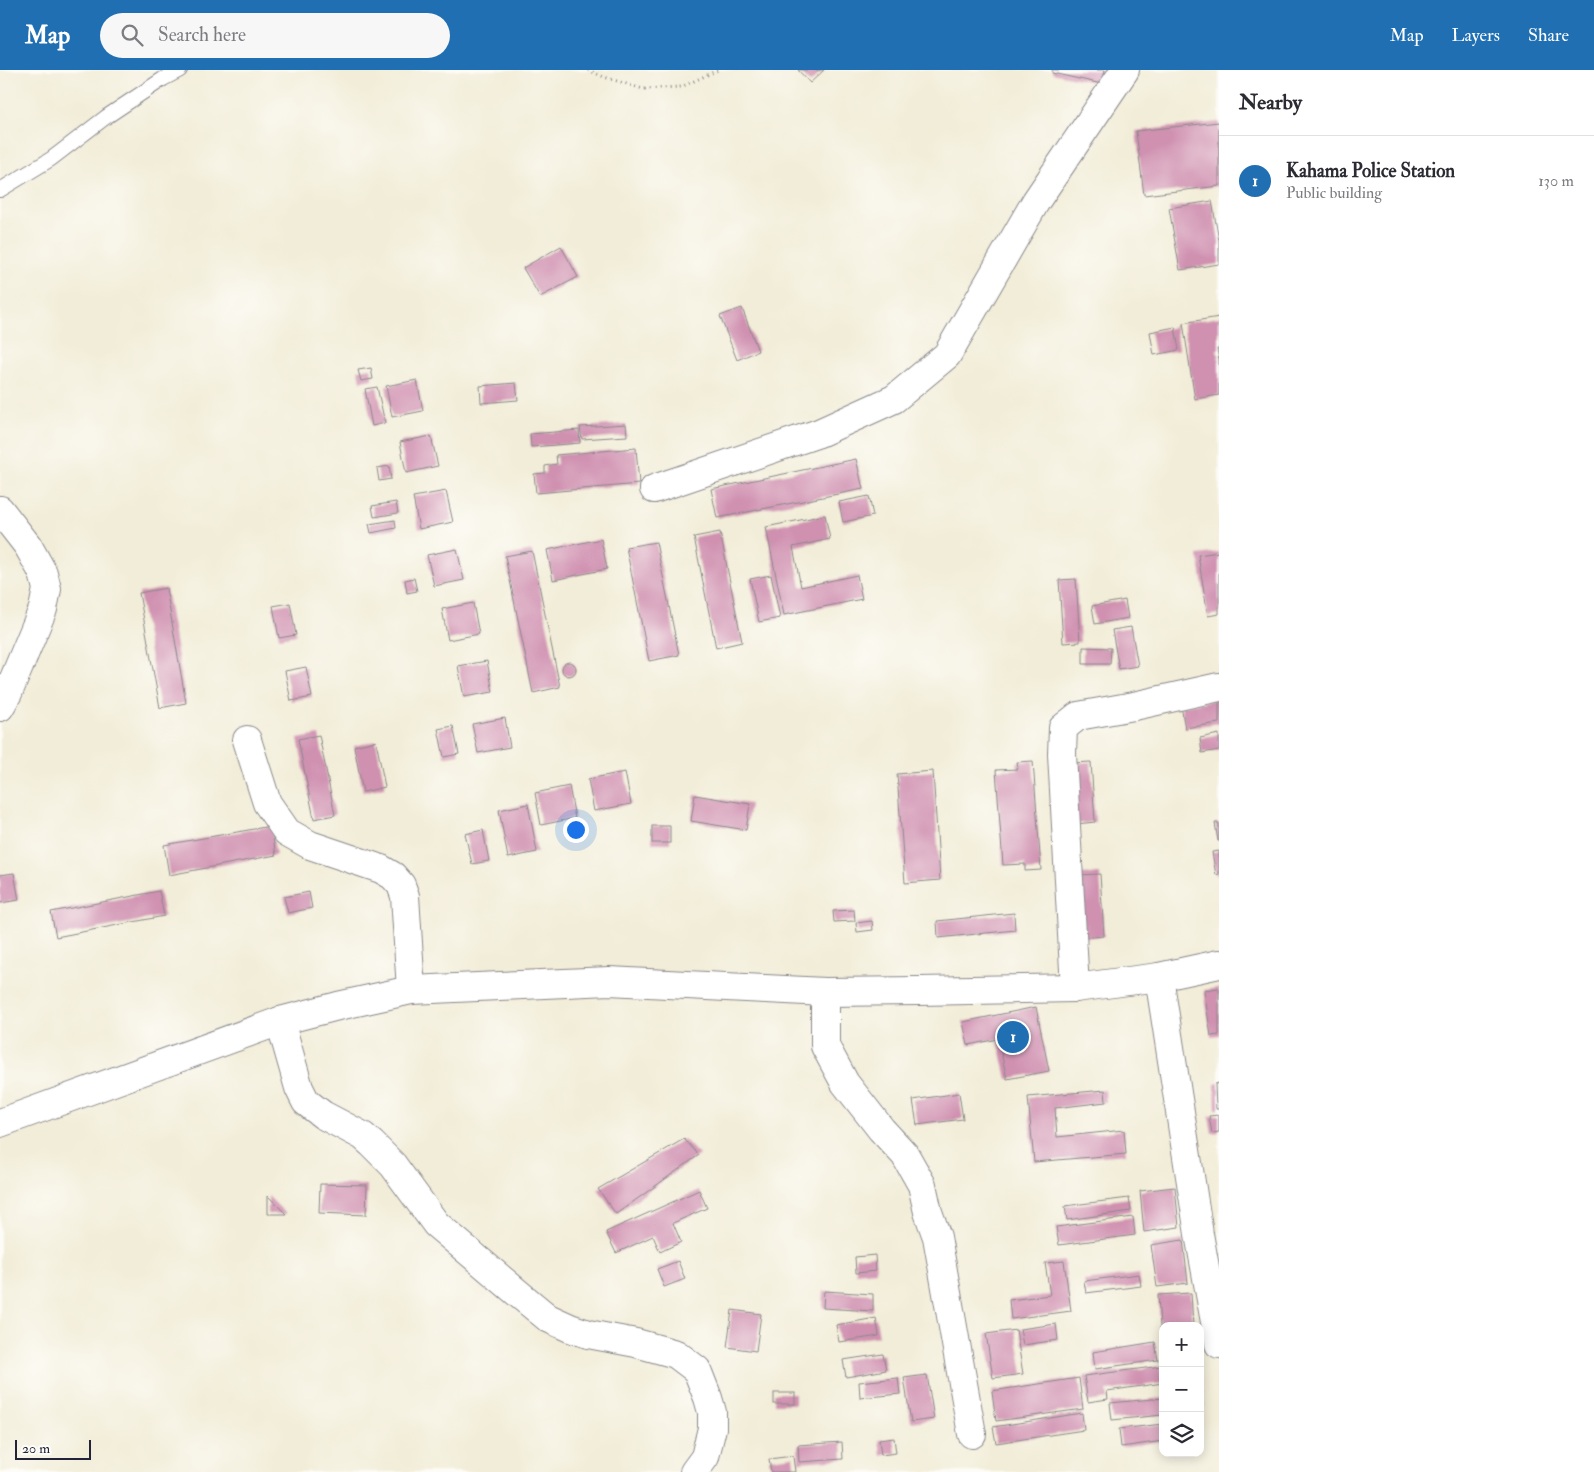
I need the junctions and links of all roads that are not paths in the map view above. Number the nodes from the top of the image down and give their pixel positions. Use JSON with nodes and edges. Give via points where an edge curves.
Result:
{"nodes":[{"id":1,"x":180,"y":70,"type":"edge"},
{"id":2,"x":1125,"y":70,"type":"edge"},
{"id":3,"x":0,"y":190,"type":"edge"},
{"id":4,"x":654,"y":489,"type":"dead end"},
{"id":5,"x":0,"y":510,"type":"edge"},
{"id":6,"x":1219,"y":687,"type":"edge"},
{"id":7,"x":0,"y":707,"type":"edge"},
{"id":8,"x":247,"y":740,"type":"dead end"},
{"id":9,"x":1219,"y":964,"type":"edge"},
{"id":10,"x":1159,"y":977,"type":"junction"},
{"id":11,"x":1075,"y":988,"type":"junction"},
{"id":12,"x":412,"y":990,"type":"junction"},
{"id":13,"x":825,"y":992,"type":"junction"},
{"id":14,"x":280,"y":1021,"type":"junction"},
{"id":15,"x":0,"y":1123,"type":"edge"},
{"id":16,"x":1219,"y":1344,"type":"edge"},
{"id":17,"x":972,"y":1434,"type":"dead end"},
{"id":18,"x":694,"y":1472,"type":"edge"}],
"edges":[{"from":1,"to":3,"type":"lane"},
{"from":2,"to":4,"type":"street","via":[[1036,201],[947,355],[894,399],[819,433]]},
{"from":5,"to":7,"type":"street","via":[[28,546],[43,573],[47,589],[43,609]]},
{"from":6,"to":11,"type":"street","via":[[1078,716],[1063,728]]},
{"from":8,"to":12,"type":"street","via":[[267,803],[287,832],[310,845],[381,868],[400,885],[405,896]]},
{"from":9,"to":10,"type":"street"},
{"from":10,"to":11,"type":"street"},
{"from":10,"to":16,"type":"street"},
{"from":11,"to":13,"type":"street"},
{"from":12,"to":13,"type":"street","via":[[609,981]]},
{"from":12,"to":14,"type":"street"},
{"from":13,"to":17,"type":"street","via":[[825,1046],[834,1065],[864,1109],[906,1155],[922,1186],[937,1238]]},
{"from":14,"to":15,"type":"street"},
{"from":14,"to":18,"type":"street","via":[[306,1102],[323,1116],[364,1136],[393,1165],[436,1224],[520,1295],[548,1318],[570,1328],[676,1354],[697,1370],[712,1412],[712,1428],[705,1457]]}]}
